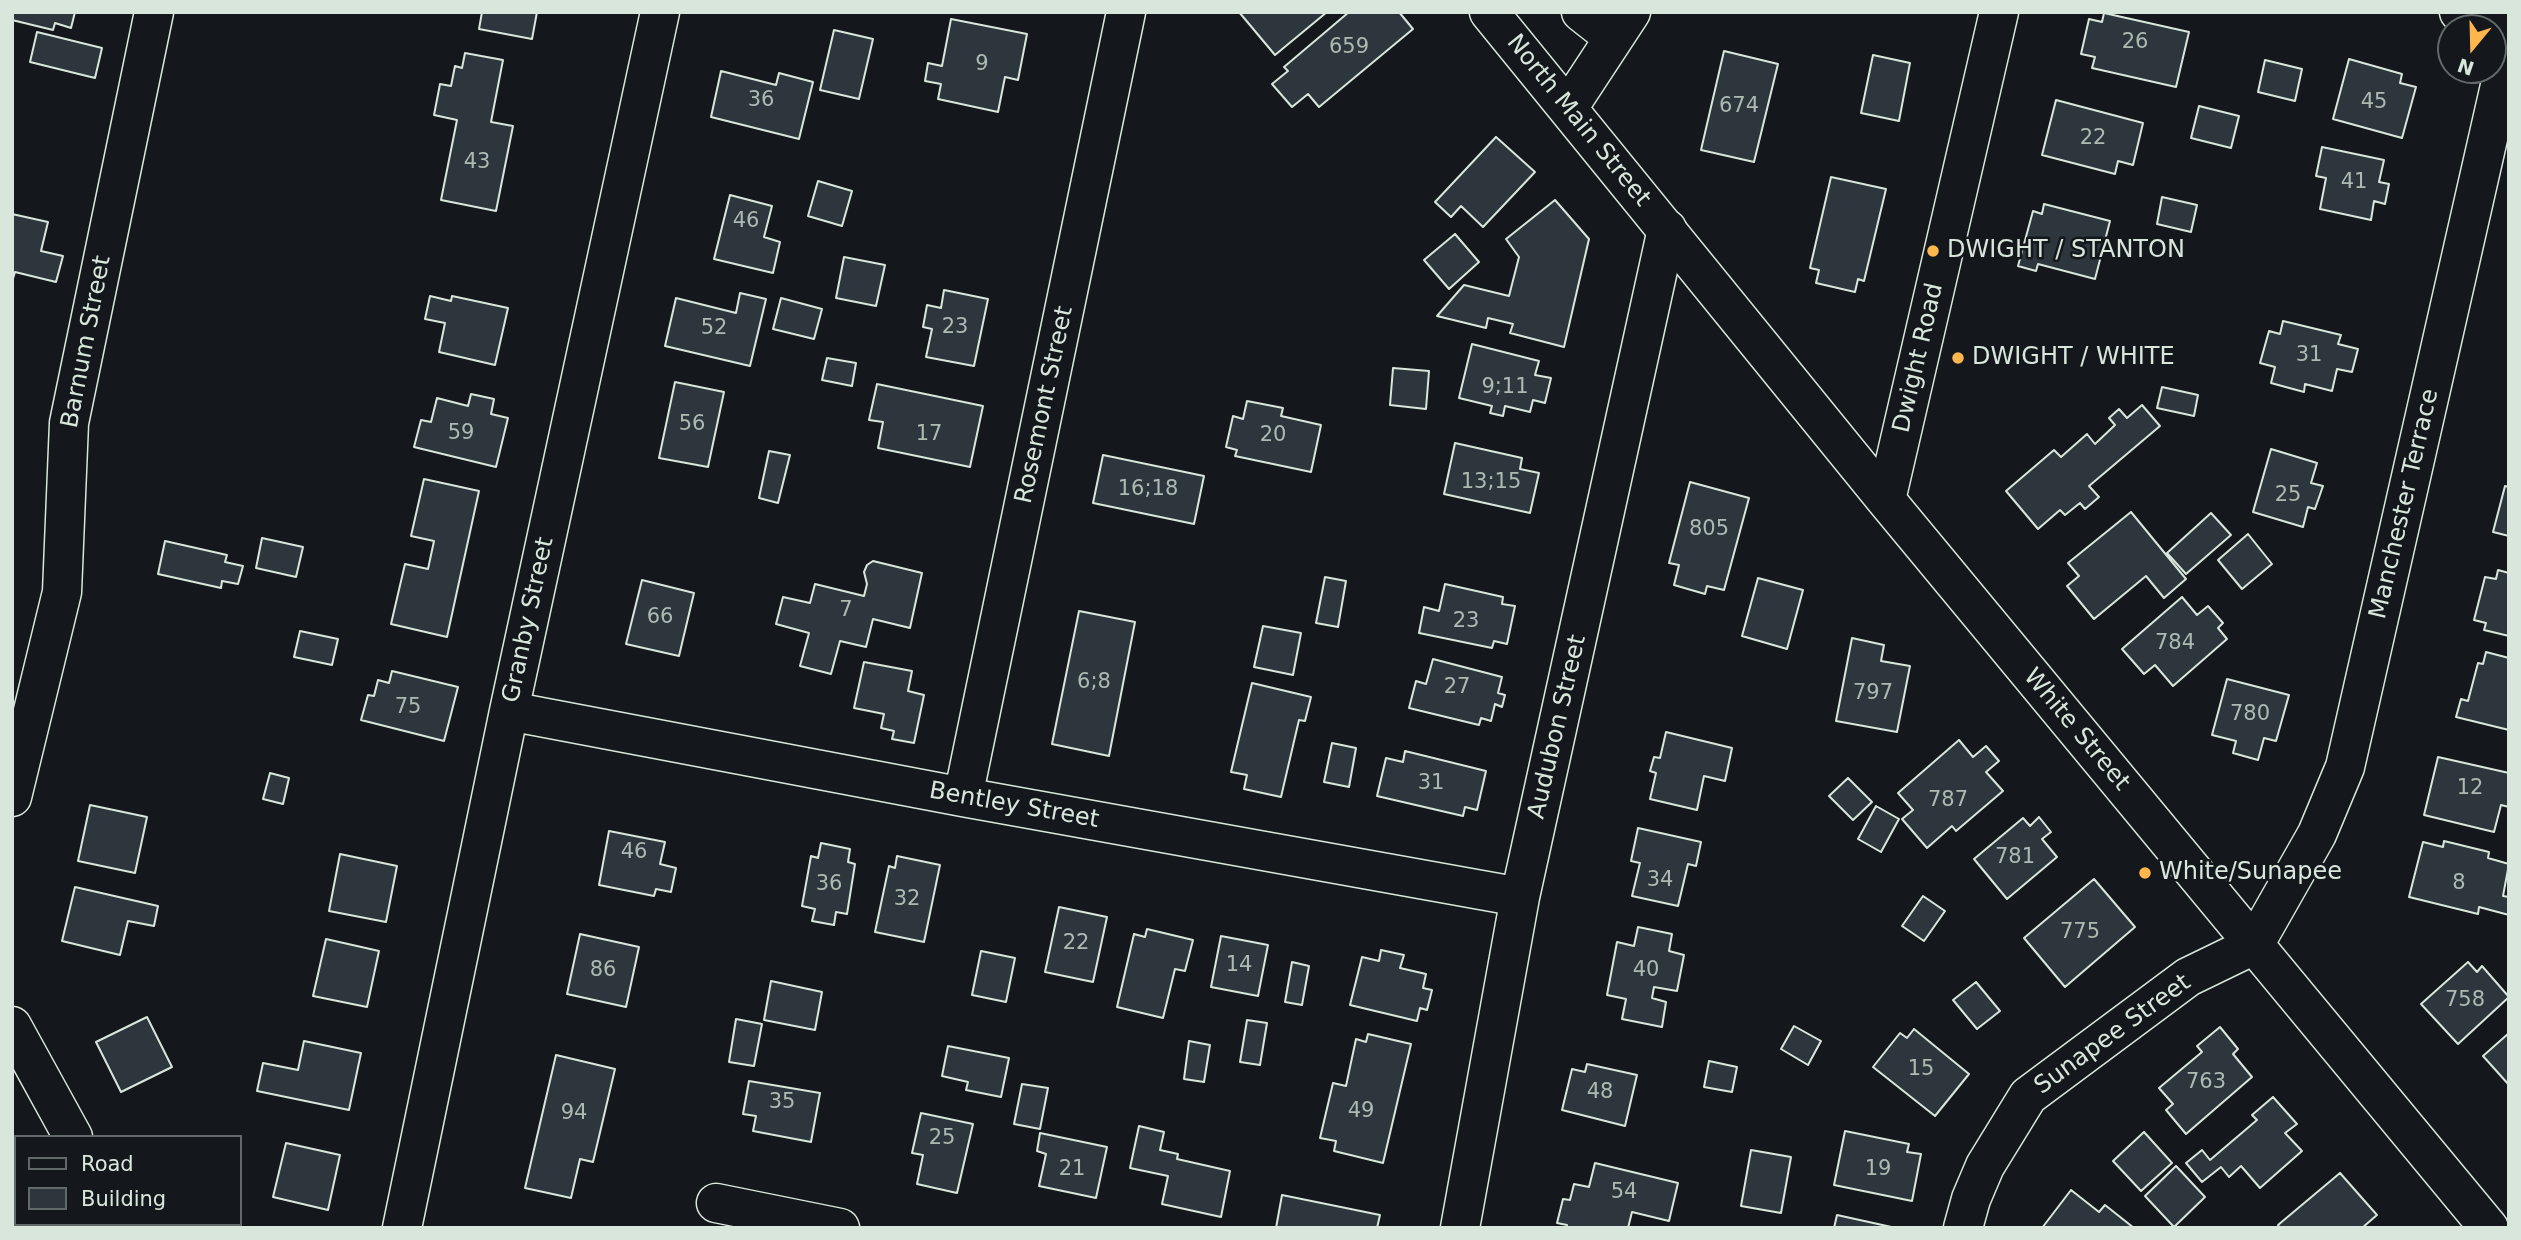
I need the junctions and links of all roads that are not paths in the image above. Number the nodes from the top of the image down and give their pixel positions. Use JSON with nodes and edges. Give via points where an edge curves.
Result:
{"nodes":[{"id":1,"x":154,"y":12,"type":"edge"},
{"id":2,"x":660,"y":12,"type":"edge"},
{"id":3,"x":1126,"y":12,"type":"edge"},
{"id":4,"x":1489,"y":12,"type":"edge"},
{"id":5,"x":1581,"y":12,"type":"edge"},
{"id":6,"x":1999,"y":12,"type":"edge"},
{"id":7,"x":2459,"y":12,"type":"edge"},
{"id":8,"x":2509,"y":24,"type":"edge"},
{"id":9,"x":1623,"y":25,"type":"edge"},
{"id":10,"x":2509,"y":46,"type":"edge"},
{"id":11,"x":1568,"y":108,"type":"junction"},
{"id":12,"x":1667,"y":229,"type":"junction"},
{"id":13,"x":1886,"y":500,"type":"junction"},
{"id":14,"x":509,"y":710,"type":"junction"},
{"id":15,"x":12,"y":797,"type":"edge"},
{"id":16,"x":964,"y":797,"type":"junction"},
{"id":17,"x":1520,"y":897,"type":"junction"},
{"id":18,"x":2254,"y":945,"type":"junction"},
{"id":19,"x":12,"y":1026,"type":"edge"},
{"id":20,"x":72,"y":1135,"type":"edge"},
{"id":21,"x":716,"y":1203,"type":"dead end"},
{"id":22,"x":402,"y":1228,"type":"edge"},
{"id":23,"x":840,"y":1228,"type":"edge"},
{"id":24,"x":1460,"y":1228,"type":"edge"},
{"id":25,"x":1964,"y":1228,"type":"edge"},
{"id":26,"x":2489,"y":1228,"type":"edge"}],
"edges":[{"from":1,"to":15,"type":"street","name":"Barnum Street","via":[[69,424],[62,592]]},
{"from":2,"to":14,"type":"street","name":"Granby Street"},
{"from":3,"to":16,"type":"street","name":"Rosemont Street"},
{"from":4,"to":11,"type":"street","name":"North Main Street"},
{"from":5,"to":9,"type":"street"},
{"from":6,"to":13,"type":"street","name":"Dwight Road"},
{"from":7,"to":8,"type":"street"},
{"from":9,"to":11,"type":"street"},
{"from":10,"to":18,"type":"street","name":"Manchester Terrace","via":[[2346,767],[2317,834]]},
{"from":11,"to":12,"type":"street","name":"North Main Street"},
{"from":12,"to":13,"type":"street","name":"White Street"},
{"from":12,"to":17,"type":"street","name":"Audubon Street"},
{"from":13,"to":18,"type":"street","name":"White Street"},
{"from":14,"to":16,"type":"street","name":"Bentley Street"},
{"from":14,"to":22,"type":"street","name":"Granby Street"},
{"from":16,"to":17,"type":"street","name":"Bentley Street"},
{"from":17,"to":24,"type":"street","name":"Audubon Street"},
{"from":18,"to":25,"type":"street","name":"Sunapee Street","via":[[2188,977],[2028,1096],[1985,1166]]},
{"from":18,"to":26,"type":"street","name":"White Street"},
{"from":19,"to":20,"type":"street"},
{"from":21,"to":23,"type":"street"}]}
